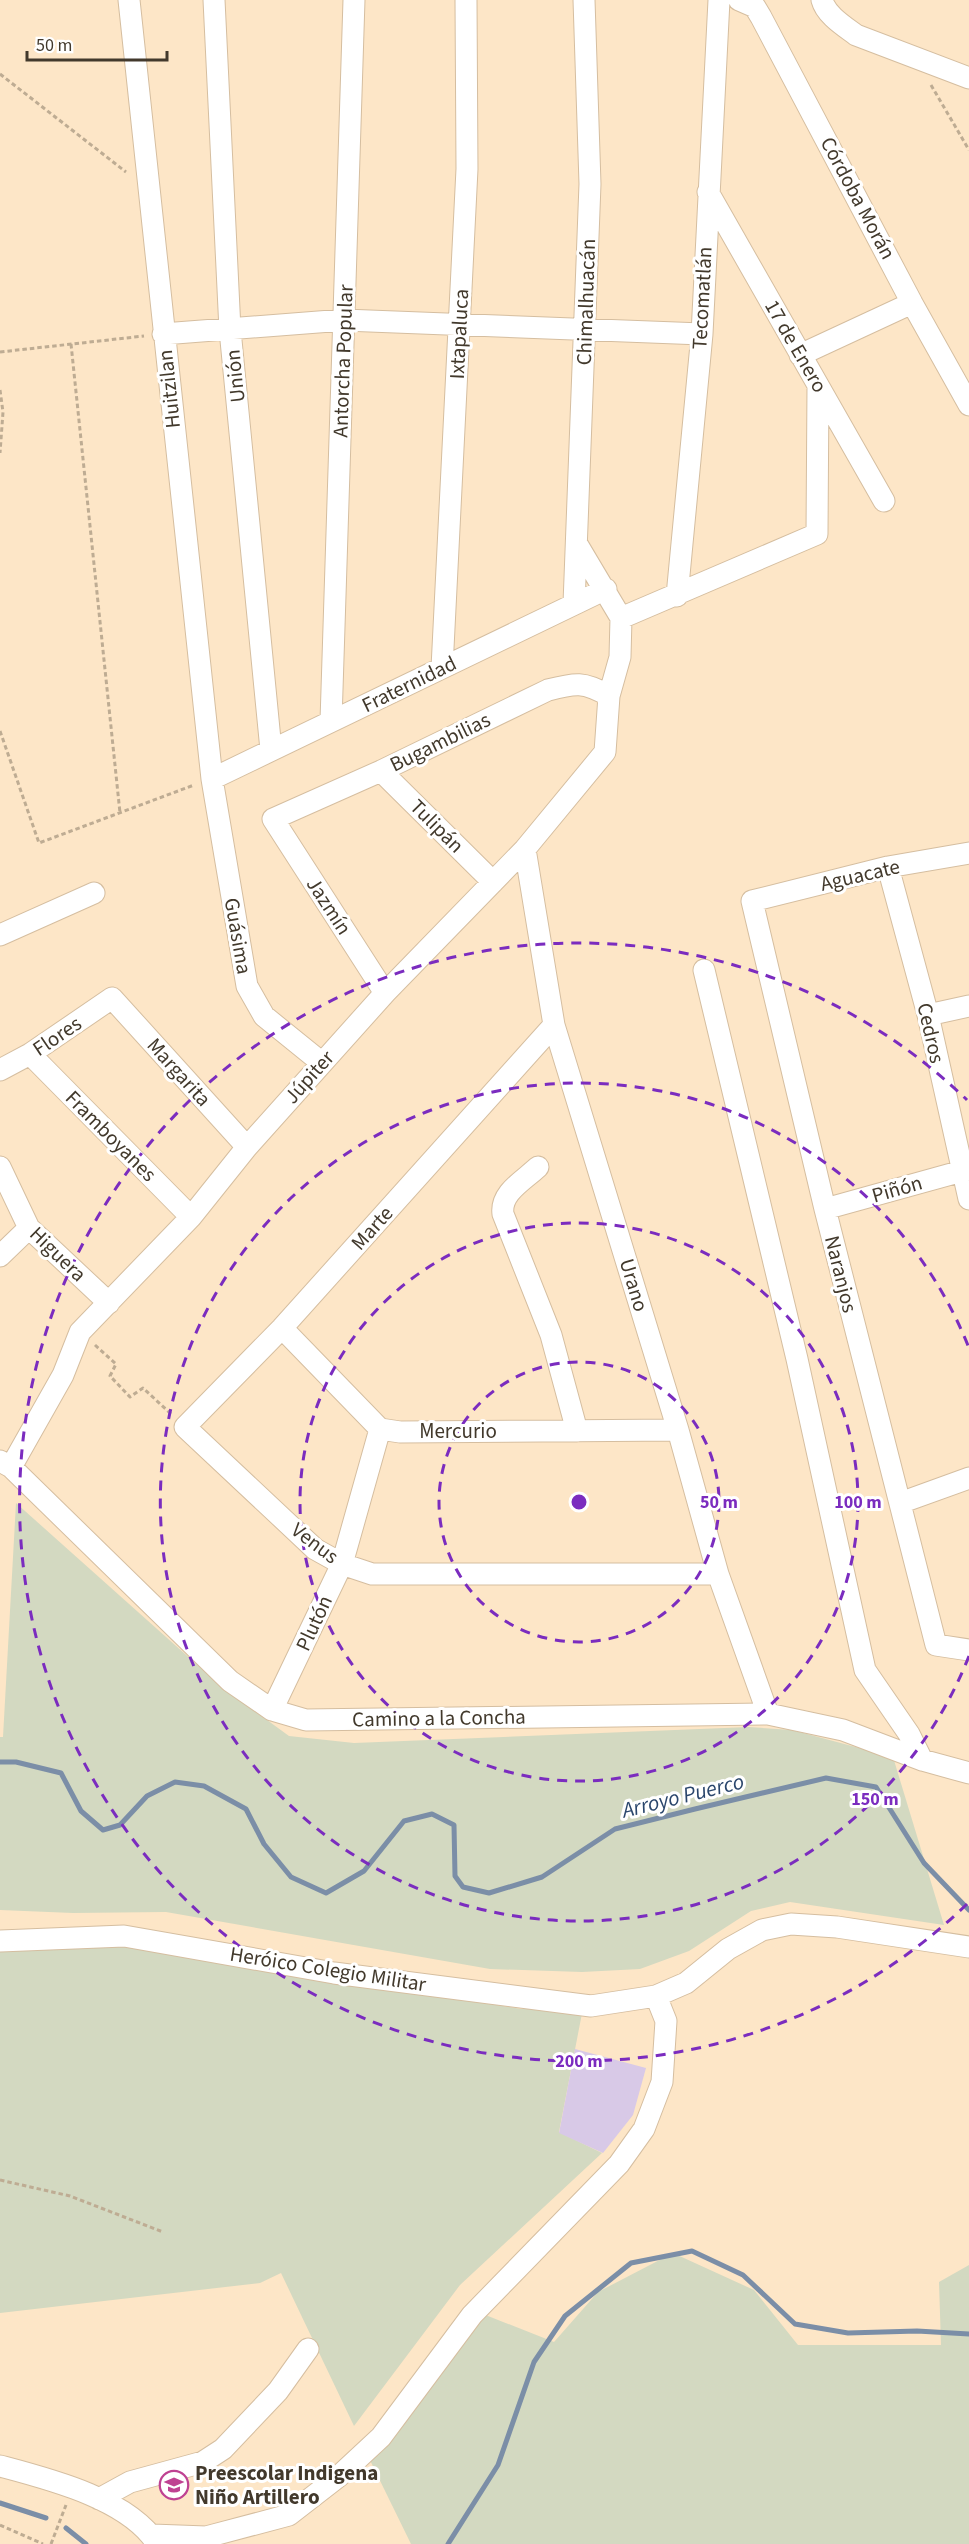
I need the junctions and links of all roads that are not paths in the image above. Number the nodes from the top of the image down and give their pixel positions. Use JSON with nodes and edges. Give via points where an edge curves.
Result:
{"nodes":[{"id":1,"x":129,"y":0,"type":"edge"},
{"id":2,"x":214,"y":0,"type":"edge"},
{"id":3,"x":354,"y":0,"type":"edge"},
{"id":4,"x":466,"y":0,"type":"edge"},
{"id":5,"x":584,"y":0,"type":"edge"},
{"id":6,"x":719,"y":0,"type":"edge"},
{"id":7,"x":739,"y":0,"type":"edge"},
{"id":8,"x":822,"y":0,"type":"edge"},
{"id":9,"x":969,"y":78,"type":"edge"},
{"id":10,"x":707,"y":192,"type":"junction"},
{"id":11,"x":912,"y":303,"type":"junction"},
{"id":12,"x":344,"y":320,"type":"junction"},
{"id":13,"x":459,"y":324,"type":"junction"},
{"id":14,"x":230,"y":330,"type":"junction"},
{"id":15,"x":585,"y":330,"type":"junction"},
{"id":16,"x":163,"y":334,"type":"junction"},
{"id":17,"x":702,"y":334,"type":"junction"},
{"id":18,"x":800,"y":355,"type":"junction"},
{"id":19,"x":818,"y":386,"type":"junction"},
{"id":20,"x":969,"y":405,"type":"edge"},
{"id":21,"x":884,"y":501,"type":"dead end"},
{"id":22,"x":576,"y":544,"type":"junction"},
{"id":23,"x":606,"y":589,"type":"junction"},
{"id":24,"x":677,"y":596,"type":"junction"},
{"id":25,"x":574,"y":604,"type":"junction"},
{"id":26,"x":621,"y":618,"type":"junction"},
{"id":27,"x":442,"y":668,"type":"junction"},
{"id":28,"x":609,"y":696,"type":"junction"},
{"id":29,"x":331,"y":721,"type":"junction"},
{"id":30,"x":271,"y":750,"type":"junction"},
{"id":31,"x":381,"y":771,"type":"junction"},
{"id":32,"x":212,"y":779,"type":"junction"},
{"id":33,"x":273,"y":819,"type":"joint"},
{"id":34,"x":525,"y":849,"type":"junction"},
{"id":35,"x":969,"y":853,"type":"edge"},
{"id":36,"x":888,"y":867,"type":"junction"},
{"id":37,"x":493,"y":882,"type":"junction"},
{"id":38,"x":94,"y":893,"type":"dead end"},
{"id":39,"x":752,"y":901,"type":"joint"},
{"id":40,"x":0,"y":935,"type":"edge"},
{"id":41,"x":704,"y":970,"type":"dead end"},
{"id":42,"x":385,"y":993,"type":"junction"},
{"id":43,"x":112,"y":998,"type":"joint"},
{"id":44,"x":969,"y":1006,"type":"edge"},
{"id":45,"x":928,"y":1015,"type":"junction"},
{"id":46,"x":554,"y":1025,"type":"junction"},
{"id":47,"x":30,"y":1054,"type":"junction"},
{"id":48,"x":322,"y":1063,"type":"junction"},
{"id":49,"x":0,"y":1070,"type":"edge"},
{"id":50,"x":246,"y":1147,"type":"junction"},
{"id":51,"x":0,"y":1167,"type":"edge"},
{"id":52,"x":538,"y":1167,"type":"dead end"},
{"id":53,"x":966,"y":1170,"type":"edge"},
{"id":54,"x":969,"y":1199,"type":"edge"},
{"id":55,"x":825,"y":1209,"type":"junction"},
{"id":56,"x":191,"y":1217,"type":"junction"},
{"id":57,"x":29,"y":1228,"type":"junction"},
{"id":58,"x":0,"y":1256,"type":"edge"},
{"id":59,"x":109,"y":1303,"type":"junction"},
{"id":60,"x":282,"y":1328,"type":"junction"},
{"id":61,"x":185,"y":1427,"type":"joint"},
{"id":62,"x":380,"y":1429,"type":"junction"},
{"id":63,"x":678,"y":1430,"type":"junction"},
{"id":64,"x":577,"y":1431,"type":"junction"},
{"id":65,"x":5,"y":1464,"type":"edge"},
{"id":66,"x":969,"y":1478,"type":"edge"},
{"id":67,"x":900,"y":1503,"type":"junction"},
{"id":68,"x":342,"y":1564,"type":"junction"},
{"id":69,"x":718,"y":1574,"type":"junction"},
{"id":70,"x":969,"y":1650,"type":"edge"},
{"id":71,"x":272,"y":1710,"type":"junction"},
{"id":72,"x":768,"y":1714,"type":"junction"},
{"id":73,"x":922,"y":1760,"type":"junction"},
{"id":74,"x":969,"y":1773,"type":"edge"},
{"id":75,"x":0,"y":1941,"type":"edge"},
{"id":76,"x":969,"y":1947,"type":"edge"},
{"id":77,"x":656,"y":1996,"type":"junction"},
{"id":78,"x":308,"y":2349,"type":"dead end"},
{"id":79,"x":0,"y":2466,"type":"edge"},
{"id":80,"x":99,"y":2499,"type":"junction"},
{"id":81,"x":154,"y":2540,"type":"edge"}],
"edges":[{"from":1,"to":16,"type":"street","name":"Huitzilan"},
{"from":2,"to":14,"type":"street","name":"Unión"},
{"from":3,"to":12,"type":"street","name":"Antorcha Popular"},
{"from":4,"to":13,"type":"street","name":"Ixtapaluca","via":[[467,169]]},
{"from":5,"to":15,"type":"street","name":"Chimalhuacán","via":[[591,184]]},
{"from":6,"to":10,"type":"street","name":"Tecomatlán"},
{"from":7,"to":11,"type":"street","name":"Córdoba Morán","via":[[755,7],[761,17]]},
{"from":8,"to":9,"type":"street","via":[[840,23],[856,35]]},
{"from":10,"to":17,"type":"street","name":"Tecomatlán"},
{"from":10,"to":18,"type":"street","name":"17 de Enero"},
{"from":11,"to":18,"type":"street"},
{"from":11,"to":20,"type":"street","name":"Córdoba Morán"},
{"from":12,"to":13,"type":"street"},
{"from":12,"to":14,"type":"street"},
{"from":12,"to":29,"type":"street","name":"Antorcha Popular"},
{"from":13,"to":15,"type":"street"},
{"from":13,"to":27,"type":"street","name":"Ixtapaluca"},
{"from":14,"to":16,"type":"street"},
{"from":14,"to":30,"type":"street","name":"Unión"},
{"from":15,"to":17,"type":"street"},
{"from":15,"to":22,"type":"street","name":"Chimalhuacán"},
{"from":16,"to":32,"type":"street","name":"Huitzilan"},
{"from":17,"to":24,"type":"street","name":"Tecomatlán"},
{"from":18,"to":19,"type":"street","name":"17 de Enero"},
{"from":19,"to":21,"type":"street","name":"17 de Enero"},
{"from":19,"to":24,"type":"street","via":[[817,534]]},
{"from":22,"to":23,"type":"street"},
{"from":22,"to":25,"type":"street","name":"Chimalhuacán"},
{"from":23,"to":25,"type":"street","name":"Fraternidad"},
{"from":23,"to":26,"type":"street"},
{"from":24,"to":26,"type":"street"},
{"from":25,"to":27,"type":"street","name":"Fraternidad"},
{"from":26,"to":28,"type":"street","name":"Júpiter","via":[[620,657]]},
{"from":27,"to":29,"type":"street","name":"Fraternidad"},
{"from":28,"to":31,"type":"street","name":"Bugambilias","via":[[591,686],[572,684],[548,690]]},
{"from":28,"to":34,"type":"street","name":"Júpiter","via":[[605,752]]},
{"from":29,"to":30,"type":"street","name":"Fraternidad"},
{"from":30,"to":32,"type":"street","name":"Fraternidad"},
{"from":31,"to":33,"type":"street","name":"Bugambilias"},
{"from":31,"to":37,"type":"street","name":"Tulipán"},
{"from":32,"to":48,"type":"street","name":"Guásima","via":[[247,986],[264,1016]]},
{"from":33,"to":42,"type":"street","name":"Jazmín"},
{"from":34,"to":37,"type":"street","name":"Júpiter"},
{"from":34,"to":46,"type":"street","name":"Urano"},
{"from":35,"to":36,"type":"street","name":"Aguacate"},
{"from":36,"to":39,"type":"street","name":"Aguacate"},
{"from":36,"to":45,"type":"street","name":"Cedros"},
{"from":37,"to":42,"type":"street","name":"Júpiter"},
{"from":38,"to":40,"type":"street"},
{"from":39,"to":55,"type":"street","name":"Naranjos"},
{"from":41,"to":73,"type":"street","via":[[797,1359],[865,1670]]},
{"from":42,"to":48,"type":"street","name":"Júpiter"},
{"from":43,"to":47,"type":"street","name":"Flores"},
{"from":43,"to":50,"type":"street","name":"Margarita"},
{"from":44,"to":45,"type":"street"},
{"from":45,"to":53,"type":"street","name":"Cedros"},
{"from":46,"to":60,"type":"street","name":"Marte"},
{"from":46,"to":63,"type":"street","name":"Urano"},
{"from":47,"to":49,"type":"street","name":"Flores"},
{"from":47,"to":56,"type":"street","name":"Framboyanes"},
{"from":48,"to":50,"type":"street","name":"Júpiter"},
{"from":50,"to":56,"type":"street","name":"Júpiter"},
{"from":51,"to":57,"type":"street","name":"Higuera"},
{"from":52,"to":64,"type":"street","via":[[507,1194],[502,1203],[503,1214],[551,1335]]},
{"from":53,"to":54,"type":"street","name":"Cedros"},
{"from":53,"to":55,"type":"street","name":"Piñón"},
{"from":55,"to":67,"type":"street","name":"Naranjos"},
{"from":56,"to":59,"type":"street","name":"Júpiter"},
{"from":57,"to":58,"type":"street"},
{"from":57,"to":59,"type":"street","name":"Higuera"},
{"from":59,"to":65,"type":"street","name":"Júpiter","via":[[80,1332],[63,1375]]},
{"from":60,"to":61,"type":"street","name":"Marte"},
{"from":60,"to":62,"type":"street"},
{"from":61,"to":68,"type":"street","name":"Venus","via":[[315,1549]]},
{"from":62,"to":64,"type":"street","name":"Mercurio"},
{"from":62,"to":68,"type":"street","name":"Plutón"},
{"from":63,"to":64,"type":"street","name":"Mercurio"},
{"from":63,"to":69,"type":"street","name":"Urano"},
{"from":65,"to":71,"type":"street","name":"Camino a la Concha","via":[[230,1681]]},
{"from":66,"to":67,"type":"street"},
{"from":67,"to":70,"type":"street","name":"Naranjos","via":[[936,1645]]},
{"from":68,"to":69,"type":"street","name":"Venus","via":[[372,1574]]},
{"from":68,"to":71,"type":"street","name":"Plutón"},
{"from":69,"to":72,"type":"street","name":"Urano"},
{"from":71,"to":72,"type":"street","name":"Camino a la Concha","via":[[306,1720]]},
{"from":72,"to":73,"type":"street","name":"Camino a la Concha","via":[[843,1730]]},
{"from":73,"to":74,"type":"street","name":"Camino a la Concha"},
{"from":75,"to":77,"type":"street","name":"Heróico Colegio Militar","via":[[124,1936],[334,1972],[591,2006]]},
{"from":76,"to":77,"type":"street","via":[[791,1924],[762,1930],[728,1949],[686,1983]]},
{"from":77,"to":81,"type":"street","via":[[666,2022],[662,2082],[644,2129],[619,2164],[472,2315],[381,2437],[289,2516],[206,2537]]},
{"from":78,"to":80,"type":"street","via":[[278,2391],[223,2450],[203,2462],[130,2482]]},
{"from":79,"to":80,"type":"street"},
{"from":80,"to":81,"type":"street","via":[[133,2518]]}]}
